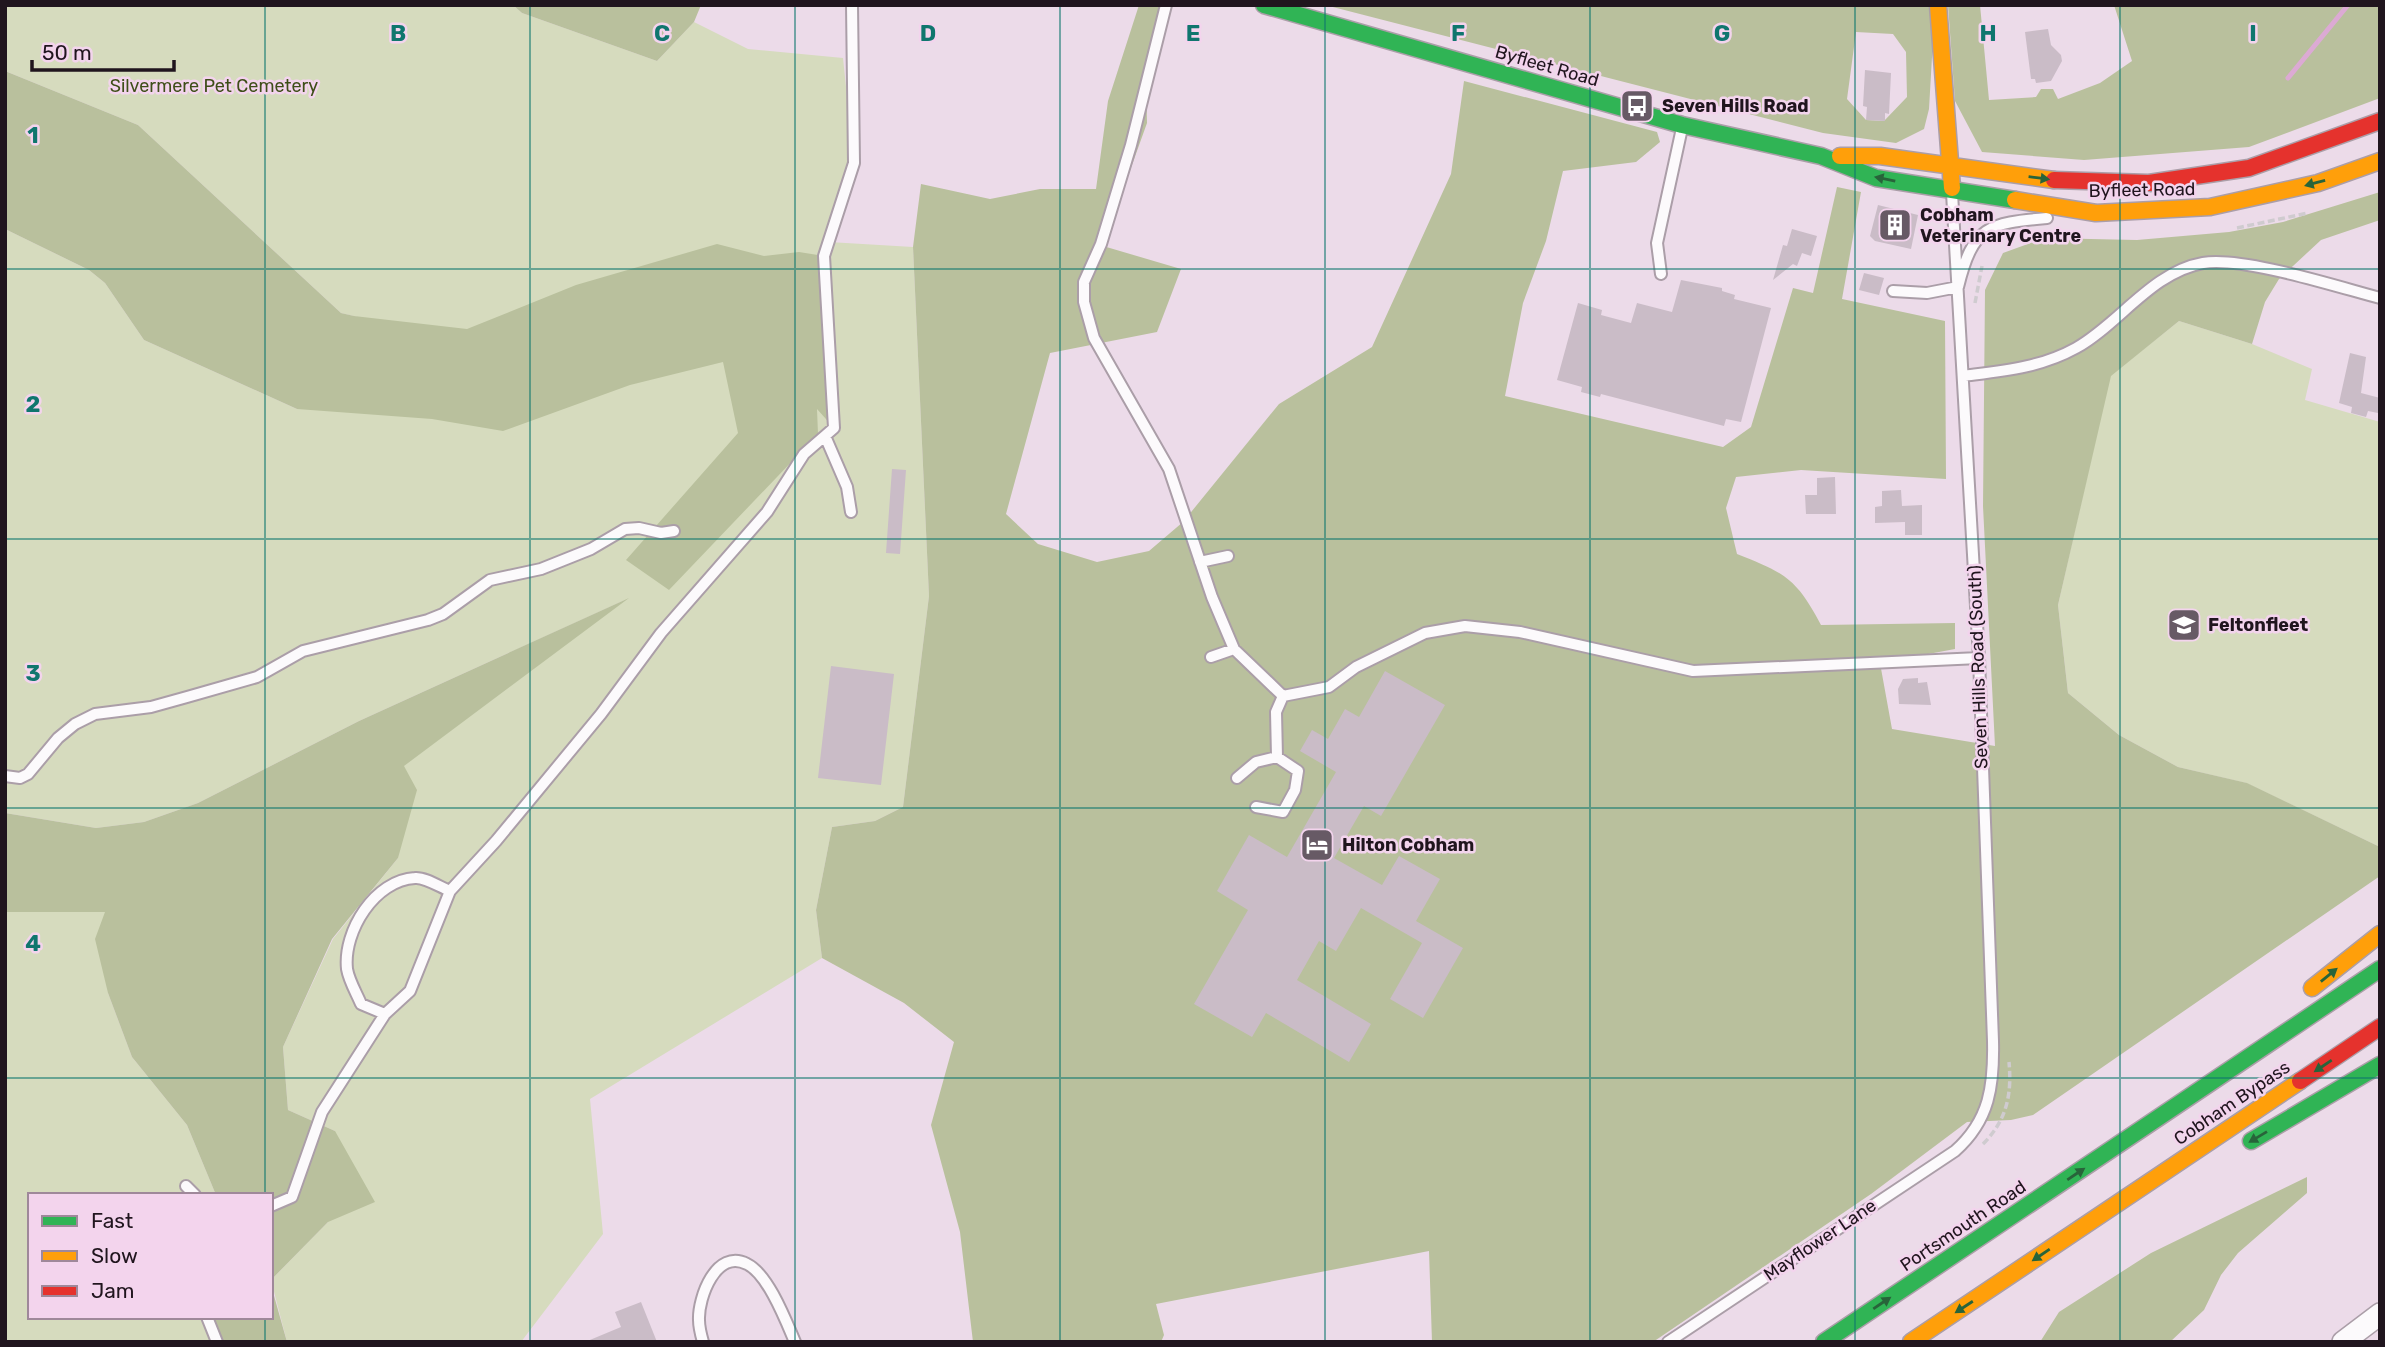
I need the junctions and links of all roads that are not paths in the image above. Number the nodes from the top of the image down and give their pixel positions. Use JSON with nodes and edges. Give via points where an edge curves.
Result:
{"nodes":[{"id":1,"x":852,"y":5,"type":"edge"},
{"id":2,"x":1166,"y":5,"type":"edge"},
{"id":3,"x":1264,"y":5,"type":"edge"},
{"id":4,"x":1938,"y":5,"type":"edge"},
{"id":5,"x":2380,"y":121,"type":"edge"},
{"id":6,"x":1682,"y":125,"type":"junction"},
{"id":7,"x":1948,"y":130,"type":"junction"},
{"id":8,"x":1821,"y":156,"type":"junction"},
{"id":9,"x":2380,"y":161,"type":"edge"},
{"id":10,"x":1951,"y":166,"type":"junction"},
{"id":11,"x":1972,"y":169,"type":"junction"},
{"id":12,"x":1952,"y":192,"type":"junction"},
{"id":13,"x":2096,"y":213,"type":"junction"},
{"id":14,"x":1661,"y":274,"type":"dead end"},
{"id":15,"x":1958,"y":287,"type":"junction"},
{"id":16,"x":1893,"y":290,"type":"dead end"},
{"id":17,"x":2380,"y":298,"type":"edge"},
{"id":18,"x":1963,"y":376,"type":"junction"},
{"id":19,"x":825,"y":436,"type":"junction"},
{"id":20,"x":851,"y":512,"type":"dead end"},
{"id":21,"x":674,"y":531,"type":"dead end"},
{"id":22,"x":1228,"y":556,"type":"dead end"},
{"id":23,"x":1200,"y":562,"type":"junction"},
{"id":24,"x":1234,"y":649,"type":"junction"},
{"id":25,"x":1212,"y":657,"type":"dead end"},
{"id":26,"x":1979,"y":658,"type":"junction"},
{"id":27,"x":1283,"y":696,"type":"junction"},
{"id":28,"x":1277,"y":757,"type":"junction"},
{"id":29,"x":5,"y":776,"type":"edge"},
{"id":30,"x":1237,"y":778,"type":"dead end"},
{"id":31,"x":1256,"y":807,"type":"dead end"},
{"id":32,"x":450,"y":891,"type":"junction"},
{"id":33,"x":2380,"y":934,"type":"edge"},
{"id":34,"x":2380,"y":969,"type":"edge"},
{"id":35,"x":2302,"y":997,"type":"dead end"},
{"id":36,"x":385,"y":1014,"type":"junction"},
{"id":37,"x":2270,"y":1022,"type":"dead end"},
{"id":38,"x":2380,"y":1027,"type":"edge"},
{"id":39,"x":2380,"y":1065,"type":"edge"},
{"id":40,"x":1971,"y":1137,"type":"joint"},
{"id":41,"x":2124,"y":1141,"type":"junction"},
{"id":42,"x":2240,"y":1148,"type":"dead end"},
{"id":43,"x":2192,"y":1173,"type":"dead end"},
{"id":44,"x":186,"y":1186,"type":"dead end"},
{"id":45,"x":193,"y":1193,"type":"edge"},
{"id":46,"x":273,"y":1205,"type":"edge"},
{"id":47,"x":2105,"y":1211,"type":"junction"},
{"id":48,"x":2380,"y":1314,"type":"edge"},
{"id":49,"x":208,"y":1319,"type":"edge"},
{"id":50,"x":217,"y":1342,"type":"edge"},
{"id":51,"x":703,"y":1342,"type":"edge"},
{"id":52,"x":795,"y":1342,"type":"edge"},
{"id":53,"x":1668,"y":1342,"type":"edge"},
{"id":54,"x":1824,"y":1342,"type":"edge"},
{"id":55,"x":1911,"y":1342,"type":"edge"},
{"id":56,"x":2343,"y":1342,"type":"edge"}],
"edges":[{"from":1,"to":19,"type":"lane","via":[[854,163],[824,256],[834,428]]},
{"from":2,"to":23,"type":"lane","via":[[1131,145],[1101,244],[1084,282],[1084,302],[1094,338],[1169,469]]},
{"from":3,"to":6,"type":"main road","name":"Byfleet Road"},
{"from":4,"to":7,"type":"main road"},
{"from":11,"to":5,"type":"main road","name":"Byfleet Road","one_way":true,"via":[[2054,180],[2149,183],[2249,168]]},
{"from":6,"to":8,"type":"main road","name":"Byfleet Road"},
{"from":6,"to":14,"type":"lane","via":[[1657,243]]},
{"from":7,"to":10,"type":"main road"},
{"from":7,"to":11,"type":"main road"},
{"from":8,"to":10,"type":"main road","name":"Byfleet Road","via":[[1880,156]]},
{"from":12,"to":8,"type":"main road","name":"Byfleet Road","one_way":true,"via":[[1876,178]]},
{"from":9,"to":13,"type":"main road","name":"Byfleet Road","one_way":true,"via":[[2318,183],[2210,207]]},
{"from":10,"to":11,"type":"main road","name":"Byfleet Road"},
{"from":10,"to":12,"type":"main road"},
{"from":12,"to":13,"type":"main road","name":"Byfleet Road"},
{"from":12,"to":15,"type":"lane","name":"Seven Hills Road (South)"},
{"from":13,"to":15,"type":"lane","via":[[2027,219],[1988,230],[1972,244]]},
{"from":15,"to":16,"type":"lane","via":[[1927,293]]},
{"from":15,"to":18,"type":"lane","name":"Seven Hills Road (South)"},
{"from":17,"to":18,"type":"lane","via":[[2276,271],[2204,262],[2166,277],[2096,334],[2054,359],[2025,368]]},
{"from":18,"to":26,"type":"lane","name":"Seven Hills Road (South)"},
{"from":19,"to":20,"type":"lane","via":[[847,487]]},
{"from":19,"to":32,"type":"lane","via":[[804,454],[766,512]]},
{"from":21,"to":29,"type":"lane","via":[[625,529],[541,569],[490,580],[428,620],[303,651],[257,677],[152,707],[95,714],[58,738],[28,774]]},
{"from":22,"to":23,"type":"lane"},
{"from":23,"to":24,"type":"lane"},
{"from":24,"to":25,"type":"lane"},
{"from":24,"to":27,"type":"lane"},
{"from":26,"to":27,"type":"lane","via":[[1693,671],[1520,632],[1465,626],[1425,633],[1356,667],[1329,687]]},
{"from":26,"to":40,"type":"lane","name":"Seven Hills Road (South)","via":[[1994,1074],[1990,1101]]},
{"from":27,"to":28,"type":"lane","via":[[1276,712]]},
{"from":28,"to":30,"type":"lane","via":[[1256,762]]},
{"from":28,"to":31,"type":"lane","via":[[1298,771],[1295,790],[1283,812]]},
{"from":32,"to":36,"type":"lane","via":[[410,991]]},
{"from":32,"to":36,"type":"lane","via":[[417,878],[391,883],[368,904],[349,941],[347,970],[361,1004]]},
{"from":35,"to":33,"type":"main road","one_way":true},
{"from":34,"to":41,"type":"main road","name":"Cobham Bypass"},
{"from":36,"to":46,"type":"lane","via":[[322,1112],[292,1197]]},
{"from":37,"to":41,"type":"main road"},
{"from":38,"to":47,"type":"main road","name":"Cobham Bypass","one_way":true},
{"from":39,"to":42,"type":"main road","one_way":true},
{"from":40,"to":53,"type":"lane","name":"Mayflower Lane"},
{"from":54,"to":41,"type":"main road","name":"Portsmouth Road","one_way":true},
{"from":43,"to":47,"type":"main road"},
{"from":44,"to":45,"type":"lane"},
{"from":47,"to":55,"type":"main road","one_way":true},
{"from":48,"to":56,"type":"street"},
{"from":49,"to":50,"type":"lane"},
{"from":51,"to":52,"type":"lane","via":[[698,1322],[701,1301],[720,1266],[734,1262],[747,1264],[759,1276]]}]}
